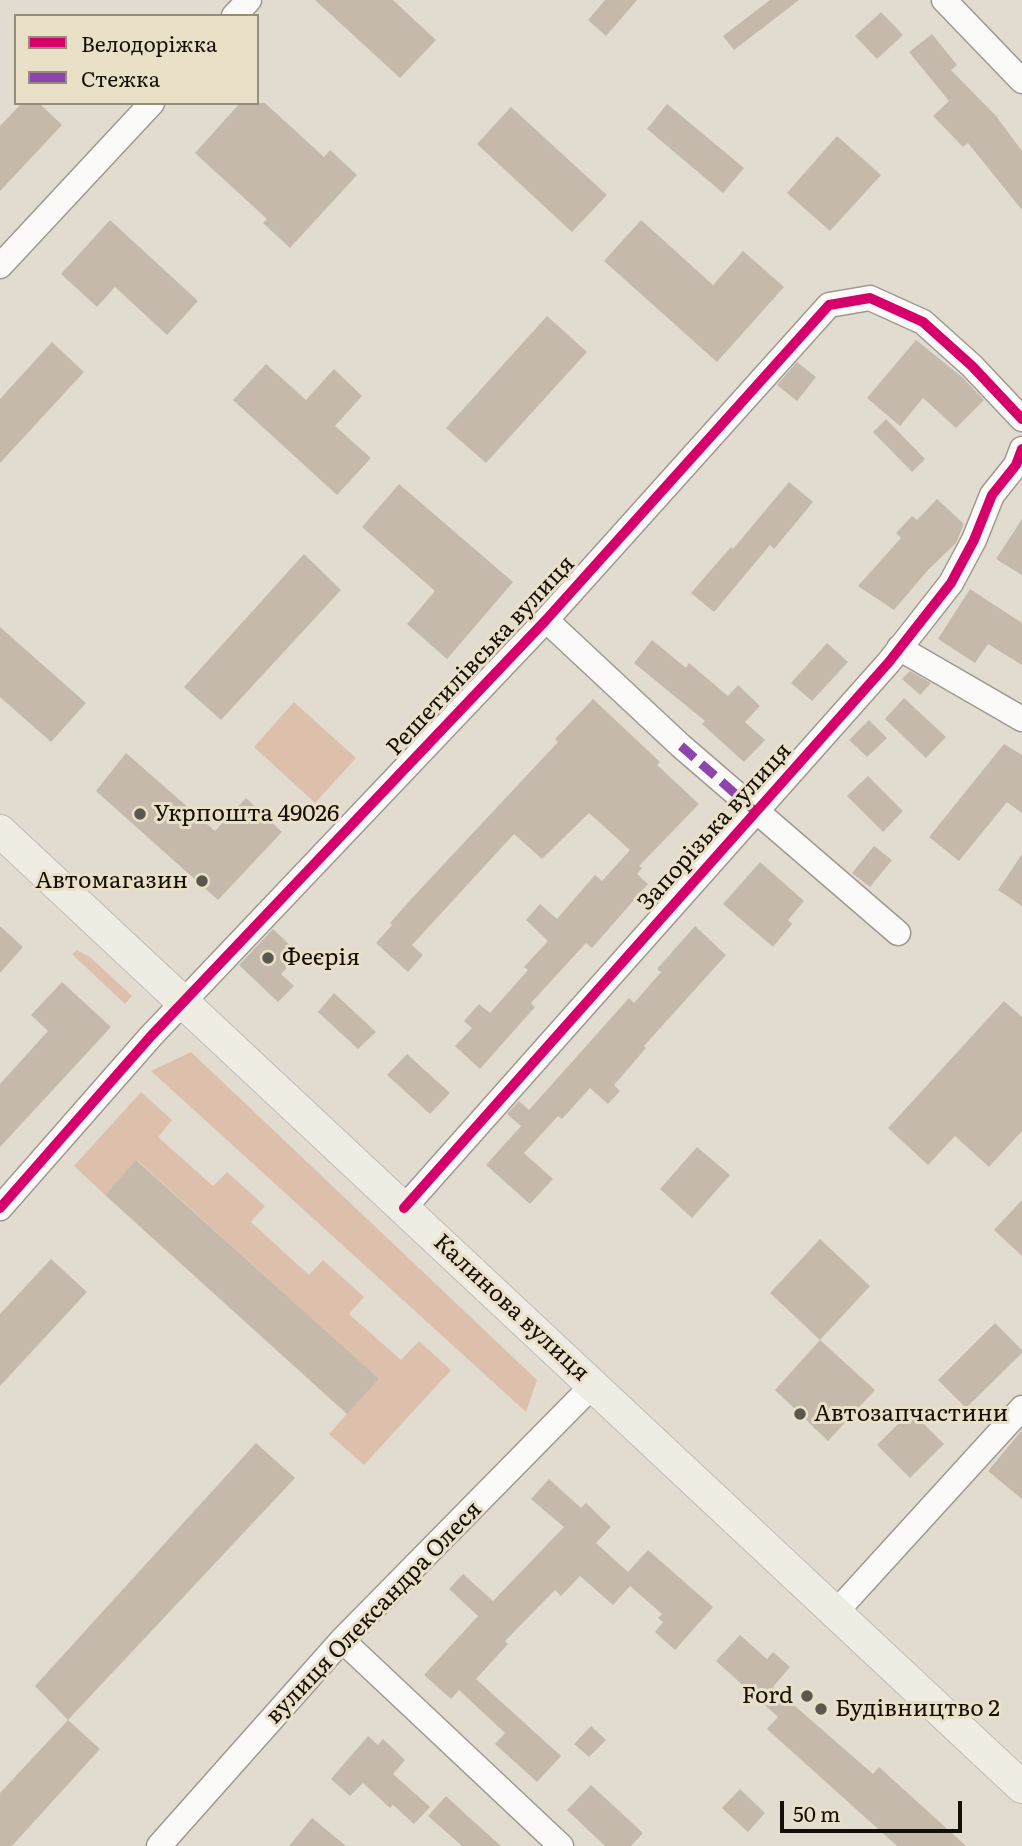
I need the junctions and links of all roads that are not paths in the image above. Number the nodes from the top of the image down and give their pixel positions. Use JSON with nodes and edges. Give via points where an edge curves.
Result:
{"nodes":[{"id":1,"x":249,"y":0,"type":"edge"},
{"id":2,"x":944,"y":0,"type":"edge"},
{"id":3,"x":236,"y":14,"type":"edge"},
{"id":4,"x":1022,"y":81,"type":"edge"},
{"id":5,"x":150,"y":105,"type":"edge"},
{"id":6,"x":0,"y":266,"type":"edge"},
{"id":7,"x":1022,"y":419,"type":"edge"},
{"id":8,"x":1020,"y":461,"type":"edge"},
{"id":9,"x":546,"y":620,"type":"junction"},
{"id":10,"x":900,"y":648,"type":"junction"},
{"id":11,"x":1022,"y":719,"type":"edge"},
{"id":12,"x":756,"y":812,"type":"junction"},
{"id":13,"x":0,"y":831,"type":"edge"},
{"id":14,"x":898,"y":933,"type":"dead end"},
{"id":15,"x":184,"y":1001,"type":"junction"},
{"id":16,"x":0,"y":1208,"type":"edge"},
{"id":17,"x":404,"y":1208,"type":"junction"},
{"id":18,"x":593,"y":1385,"type":"junction"},
{"id":19,"x":1022,"y":1408,"type":"edge"},
{"id":20,"x":836,"y":1612,"type":"junction"},
{"id":21,"x":342,"y":1640,"type":"junction"},
{"id":22,"x":1022,"y":1787,"type":"edge"},
{"id":23,"x":159,"y":1846,"type":"edge"},
{"id":24,"x":561,"y":1846,"type":"edge"}],
"edges":[{"from":1,"to":3,"type":"street"},
{"from":2,"to":4,"type":"street"},
{"from":5,"to":6,"type":"street"},
{"from":7,"to":9,"type":"street","name":"Решетилівська вулиця","via":[[923,322],[870,298],[829,305]]},
{"from":8,"to":10,"type":"street","name":"Запорізька вулиця","via":[[992,495],[951,583]]},
{"from":9,"to":12,"type":"street"},
{"from":9,"to":15,"type":"street","name":"Решетилівська вулиця"},
{"from":10,"to":11,"type":"street"},
{"from":10,"to":12,"type":"street","name":"Запорізька вулиця"},
{"from":12,"to":14,"type":"street"},
{"from":12,"to":17,"type":"street","name":"Запорізька вулиця"},
{"from":13,"to":15,"type":"main road","name":"Калинова вулиця"},
{"from":15,"to":16,"type":"street","name":"Решетилівська вулиця"},
{"from":15,"to":17,"type":"main road","name":"Калинова вулиця"},
{"from":17,"to":18,"type":"main road","name":"Калинова вулиця"},
{"from":18,"to":20,"type":"main road","name":"Калинова вулиця"},
{"from":18,"to":21,"type":"street","name":"вулиця Олександра Олеся"},
{"from":19,"to":20,"type":"street"},
{"from":20,"to":22,"type":"main road","name":"Калинова вулиця"},
{"from":21,"to":23,"type":"street","name":"вулиця Олександра Олеся"},
{"from":21,"to":24,"type":"street"}]}
